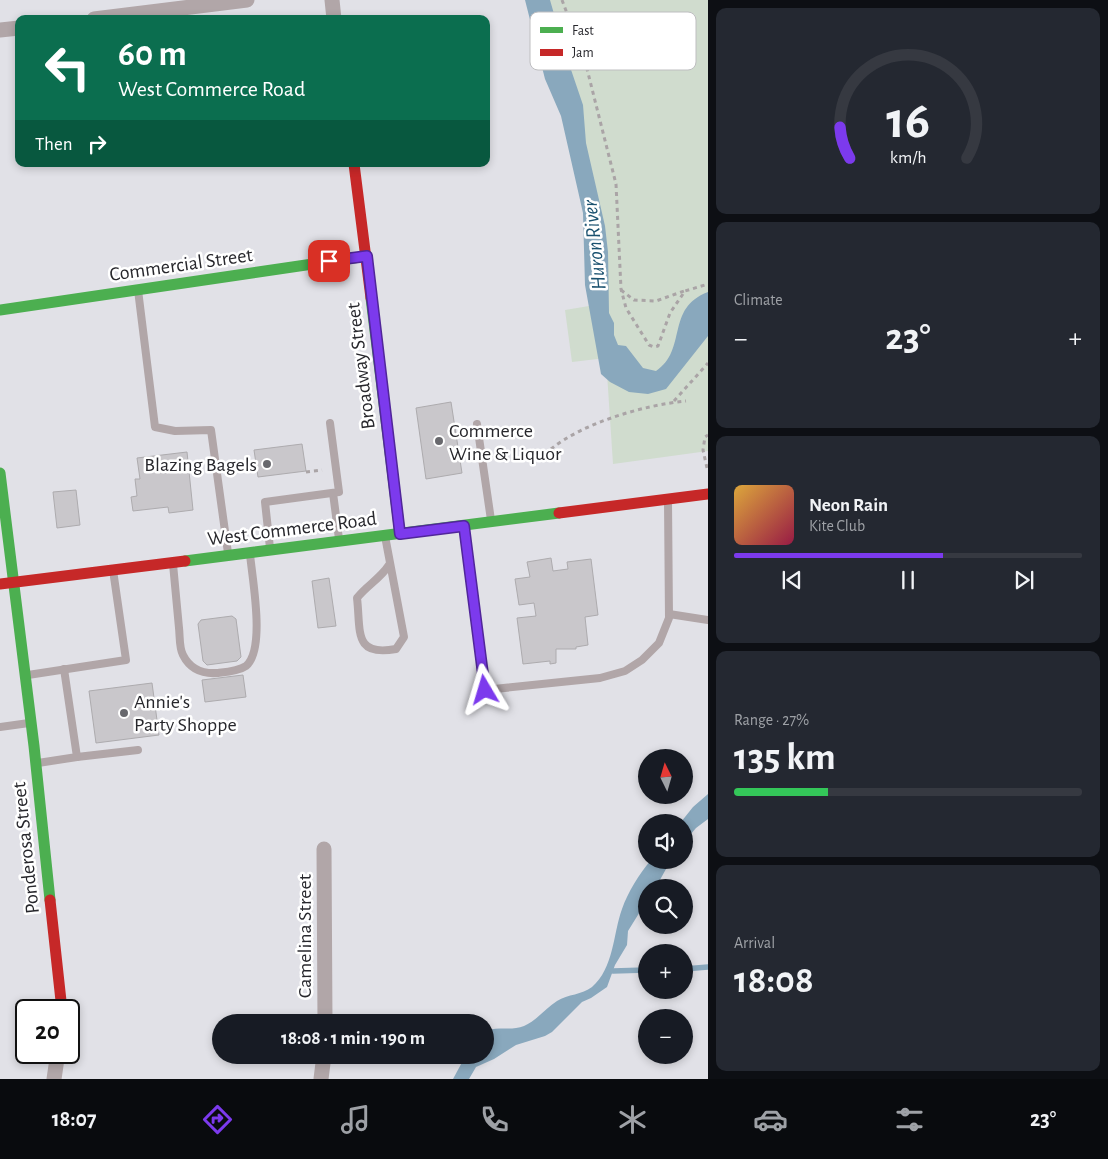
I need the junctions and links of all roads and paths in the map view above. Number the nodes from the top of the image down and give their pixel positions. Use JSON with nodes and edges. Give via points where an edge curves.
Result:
{"nodes":[{"id":1,"x":246,"y":0,"type":"edge"},
{"id":2,"x":332,"y":0,"type":"edge"},
{"id":3,"x":562,"y":0,"type":"edge"},
{"id":4,"x":567,"y":12,"type":"edge"},
{"id":5,"x":126,"y":15,"type":"edge"},
{"id":6,"x":334,"y":15,"type":"edge"},
{"id":7,"x":15,"y":28,"type":"edge"},
{"id":8,"x":0,"y":30,"type":"edge"},
{"id":9,"x":588,"y":70,"type":"edge"},
{"id":10,"x":354,"y":167,"type":"edge"},
{"id":11,"x":367,"y":256,"type":"junction"},
{"id":12,"x":708,"y":284,"type":"edge"},
{"id":13,"x":138,"y":290,"type":"junction"},
{"id":14,"x":621,"y":290,"type":"junction"},
{"id":15,"x":685,"y":291,"type":"junction"},
{"id":16,"x":0,"y":310,"type":"edge"},
{"id":17,"x":708,"y":362,"type":"edge"},
{"id":18,"x":686,"y":401,"type":"dead end"},
{"id":19,"x":673,"y":402,"type":"junction"},
{"id":20,"x":330,"y":424,"type":"dead end"},
{"id":21,"x":477,"y":424,"type":"dead end"},
{"id":22,"x":708,"y":435,"type":"edge"},
{"id":23,"x":550,"y":449,"type":"dead end"},
{"id":24,"x":707,"y":468,"type":"edge"},
{"id":25,"x":323,"y":470,"type":"dead end"},
{"id":26,"x":306,"y":472,"type":"dead end"},
{"id":27,"x":0,"y":473,"type":"edge"},
{"id":28,"x":333,"y":493,"type":"junction"},
{"id":29,"x":708,"y":494,"type":"edge"},
{"id":30,"x":668,"y":499,"type":"junction"},
{"id":31,"x":492,"y":522,"type":"junction"},
{"id":32,"x":464,"y":526,"type":"junction"},
{"id":33,"x":400,"y":534,"type":"junction"},
{"id":34,"x":385,"y":536,"type":"junction"},
{"id":35,"x":339,"y":541,"type":"junction"},
{"id":36,"x":270,"y":550,"type":"junction"},
{"id":37,"x":250,"y":552,"type":"junction"},
{"id":38,"x":228,"y":555,"type":"junction"},
{"id":39,"x":173,"y":562,"type":"junction"},
{"id":40,"x":389,"y":565,"type":"junction"},
{"id":41,"x":113,"y":569,"type":"junction"},
{"id":42,"x":15,"y":582,"type":"junction"},
{"id":43,"x":0,"y":584,"type":"edge"},
{"id":44,"x":669,"y":614,"type":"junction"},
{"id":45,"x":708,"y":620,"type":"edge"},
{"id":46,"x":64,"y":669,"type":"junction"},
{"id":47,"x":26,"y":675,"type":"junction"},
{"id":48,"x":31,"y":722,"type":"junction"},
{"id":49,"x":0,"y":727,"type":"edge"},
{"id":50,"x":138,"y":750,"type":"dead end"},
{"id":51,"x":77,"y":757,"type":"junction"},
{"id":52,"x":35,"y":763,"type":"junction"},
{"id":53,"x":324,"y":849,"type":"dead end"},
{"id":54,"x":61,"y":999,"type":"edge"},
{"id":55,"x":325,"y":1014,"type":"edge"},
{"id":56,"x":56,"y":1064,"type":"edge"},
{"id":57,"x":323,"y":1064,"type":"edge"},
{"id":58,"x":54,"y":1079,"type":"edge"},
{"id":59,"x":321,"y":1079,"type":"edge"}],
"edges":[{"from":1,"to":5,"type":"street"},
{"from":2,"to":6,"type":"street"},
{"from":3,"to":4,"type":"path"},
{"from":7,"to":8,"type":"street"},
{"from":9,"to":14,"type":"path","via":[[616,184]]},
{"from":10,"to":11,"type":"street","name":"Broadway Street"},
{"from":11,"to":13,"type":"street","name":"Commercial Street"},
{"from":11,"to":33,"type":"street","name":"Broadway Street"},
{"from":12,"to":15,"type":"path"},
{"from":13,"to":16,"type":"street","name":"Commercial Street"},
{"from":13,"to":38,"type":"lane","via":[[155,427],[175,431],[211,430]]},
{"from":14,"to":15,"type":"path","via":[[634,300],[656,301]]},
{"from":14,"to":15,"type":"path","via":[[634,322],[649,345],[654,347],[660,342],[667,319]]},
{"from":17,"to":19,"type":"path"},
{"from":18,"to":19,"type":"path"},
{"from":19,"to":23,"type":"path","via":[[612,419],[578,432]]},
{"from":20,"to":28,"type":"lane","via":[[339,492]]},
{"from":21,"to":31,"type":"lane"},
{"from":22,"to":24,"type":"path","via":[[702,450]]},
{"from":25,"to":26,"type":"path"},
{"from":27,"to":42,"type":"street","name":"Ponderosa Street"},
{"from":28,"to":35,"type":"lane"},
{"from":28,"to":36,"type":"lane","via":[[265,502]]},
{"from":29,"to":30,"type":"street","name":"West Commerce Road"},
{"from":30,"to":31,"type":"street","name":"West Commerce Road"},
{"from":30,"to":44,"type":"lane"},
{"from":31,"to":32,"type":"street","name":"West Commerce Road"},
{"from":32,"to":33,"type":"street","name":"West Commerce Road"},
{"from":32,"to":44,"type":"lane","via":[[485,690],[600,678],[625,672],[659,643]]},
{"from":33,"to":34,"type":"street","name":"West Commerce Road"},
{"from":34,"to":35,"type":"street","name":"West Commerce Road"},
{"from":34,"to":40,"type":"lane"},
{"from":35,"to":36,"type":"street","name":"West Commerce Road"},
{"from":36,"to":37,"type":"street","name":"West Commerce Road"},
{"from":37,"to":38,"type":"street","name":"West Commerce Road"},
{"from":37,"to":39,"type":"lane","via":[[256,646],[248,664],[242,668],[205,674],[190,665],[182,653]]},
{"from":38,"to":39,"type":"street","name":"West Commerce Road"},
{"from":39,"to":41,"type":"street","name":"West Commerce Road"},
{"from":40,"to":40,"type":"lane","via":[[404,637],[396,649],[383,652],[370,650],[363,643],[357,598],[365,587],[382,576]]},
{"from":41,"to":42,"type":"street","name":"West Commerce Road"},
{"from":41,"to":46,"type":"lane","via":[[126,660]]},
{"from":42,"to":43,"type":"street","name":"West Commerce Road"},
{"from":42,"to":47,"type":"street","name":"Ponderosa Street"},
{"from":44,"to":45,"type":"lane"},
{"from":46,"to":47,"type":"lane"},
{"from":46,"to":51,"type":"lane"},
{"from":47,"to":48,"type":"street","name":"Ponderosa Street"},
{"from":48,"to":49,"type":"lane"},
{"from":48,"to":52,"type":"street","name":"Ponderosa Street"},
{"from":50,"to":51,"type":"lane"},
{"from":51,"to":52,"type":"lane"},
{"from":52,"to":54,"type":"street","name":"Ponderosa Street"},
{"from":53,"to":55,"type":"street","name":"Camelina Street"},
{"from":56,"to":58,"type":"street"},
{"from":57,"to":59,"type":"street"}]}
